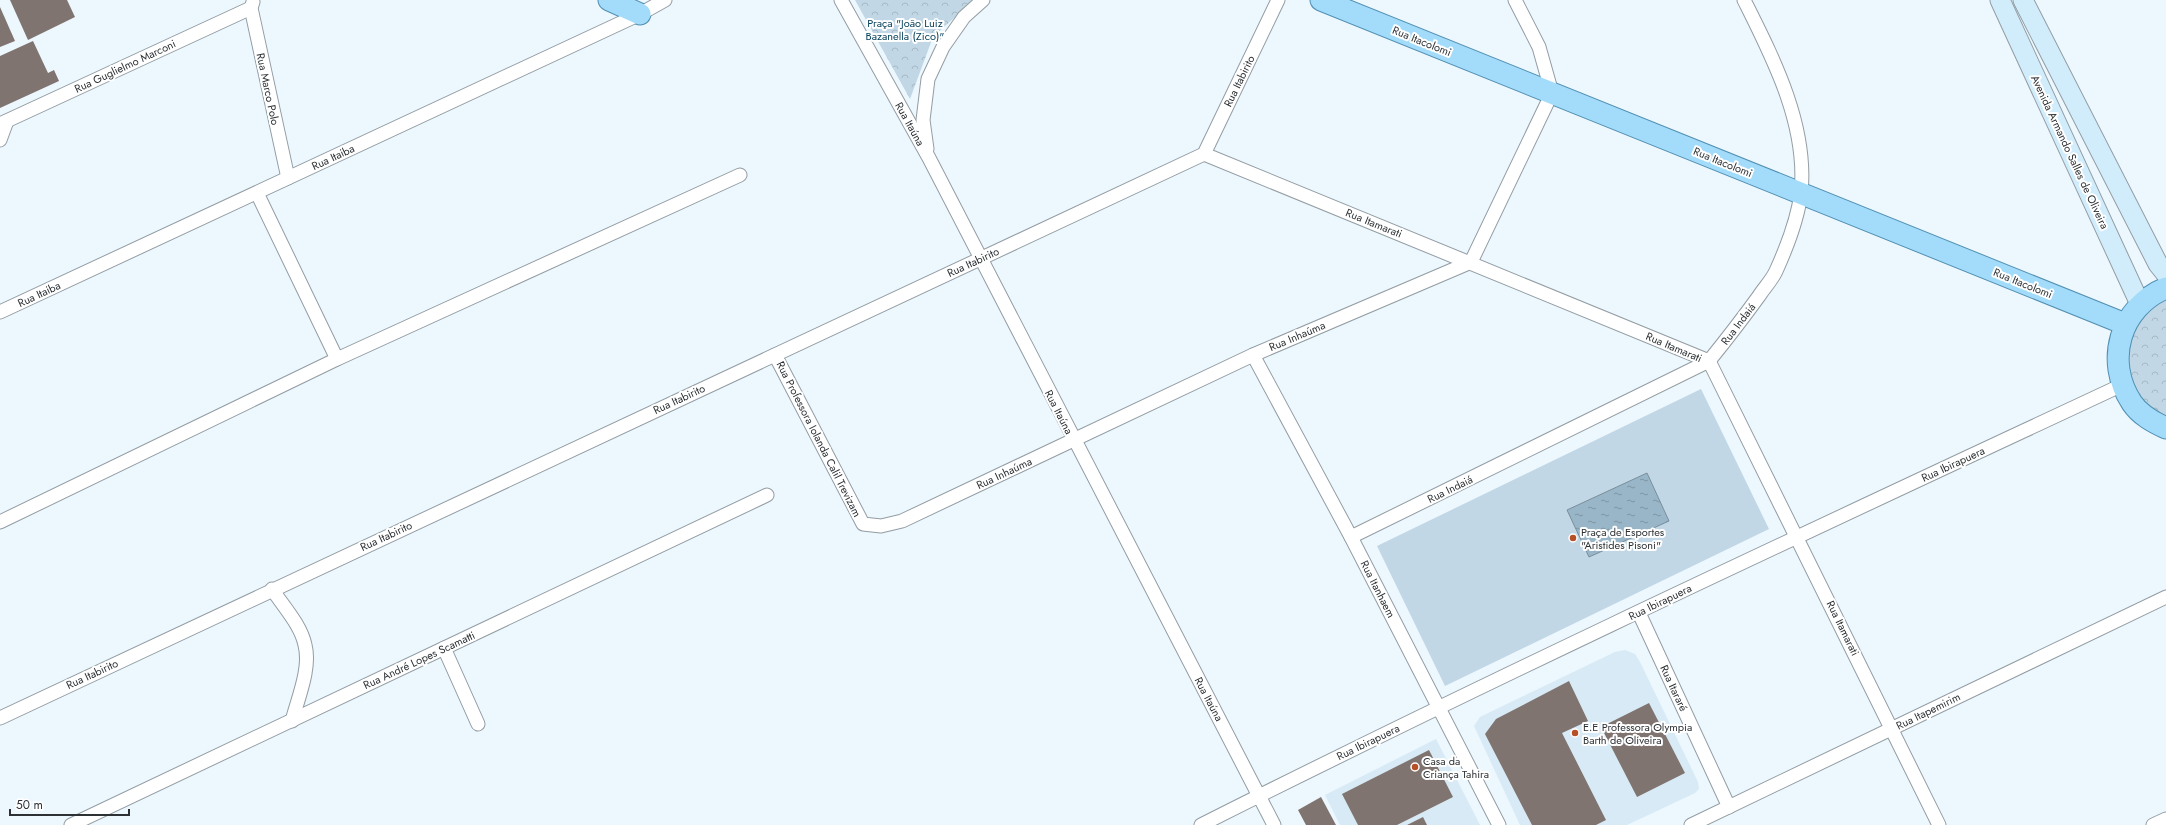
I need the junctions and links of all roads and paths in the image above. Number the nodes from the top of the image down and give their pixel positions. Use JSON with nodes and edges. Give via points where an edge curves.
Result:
{"nodes":[{"id":1,"x":609,"y":0,"type":"edge"},
{"id":2,"x":665,"y":0,"type":"edge"},
{"id":3,"x":841,"y":0,"type":"edge"},
{"id":4,"x":983,"y":0,"type":"edge"},
{"id":5,"x":1278,"y":0,"type":"edge"},
{"id":6,"x":1321,"y":0,"type":"edge"},
{"id":7,"x":1515,"y":0,"type":"edge"},
{"id":8,"x":1744,"y":0,"type":"edge"},
{"id":9,"x":2000,"y":0,"type":"edge"},
{"id":10,"x":2023,"y":0,"type":"edge"},
{"id":11,"x":252,"y":4,"type":"edge"},
{"id":12,"x":640,"y":14,"type":"junction"},
{"id":13,"x":1552,"y":93,"type":"junction"},
{"id":14,"x":3,"y":122,"type":"edge"},
{"id":15,"x":0,"y":140,"type":"edge"},
{"id":16,"x":1204,"y":154,"type":"junction"},
{"id":17,"x":929,"y":158,"type":"junction"},
{"id":18,"x":740,"y":175,"type":"dead end"},
{"id":19,"x":288,"y":178,"type":"junction"},
{"id":20,"x":257,"y":193,"type":"junction"},
{"id":21,"x":1801,"y":194,"type":"junction"},
{"id":22,"x":980,"y":259,"type":"junction"},
{"id":23,"x":1471,"y":262,"type":"junction"},
{"id":24,"x":2166,"y":274,"type":"edge"},
{"id":25,"x":2166,"y":288,"type":"edge"},
{"id":26,"x":22,"y":302,"type":"junction"},
{"id":27,"x":2140,"y":304,"type":"junction"},
{"id":28,"x":0,"y":308,"type":"edge"},
{"id":29,"x":0,"y":312,"type":"edge"},
{"id":30,"x":2125,"y":324,"type":"junction"},
{"id":31,"x":775,"y":355,"type":"junction"},
{"id":32,"x":1253,"y":355,"type":"junction"},
{"id":33,"x":337,"y":359,"type":"junction"},
{"id":34,"x":1709,"y":361,"type":"junction"},
{"id":35,"x":2122,"y":386,"type":"junction"},
{"id":36,"x":2166,"y":428,"type":"edge"},
{"id":37,"x":1074,"y":440,"type":"junction"},
{"id":38,"x":767,"y":495,"type":"dead end"},
{"id":39,"x":0,"y":522,"type":"edge"},
{"id":40,"x":863,"y":524,"type":"joint"},
{"id":41,"x":1351,"y":537,"type":"junction"},
{"id":42,"x":1798,"y":537,"type":"junction"},
{"id":43,"x":272,"y":589,"type":"junction"},
{"id":44,"x":2166,"y":597,"type":"edge"},
{"id":45,"x":1639,"y":612,"type":"junction"},
{"id":46,"x":444,"y":648,"type":"junction"},
{"id":47,"x":1439,"y":708,"type":"junction"},
{"id":48,"x":0,"y":718,"type":"edge"},
{"id":49,"x":292,"y":721,"type":"junction"},
{"id":50,"x":478,"y":724,"type":"dead end"},
{"id":51,"x":1893,"y":728,"type":"junction"},
{"id":52,"x":1260,"y":796,"type":"junction"},
{"id":53,"x":1729,"y":807,"type":"junction"},
{"id":54,"x":2166,"y":819,"type":"edge"},
{"id":55,"x":71,"y":825,"type":"edge"},
{"id":56,"x":1201,"y":825,"type":"edge"},
{"id":57,"x":1274,"y":825,"type":"edge"},
{"id":58,"x":1499,"y":825,"type":"edge"},
{"id":59,"x":1691,"y":825,"type":"edge"},
{"id":60,"x":1939,"y":825,"type":"edge"},
{"id":61,"x":2153,"y":825,"type":"edge"}],
"edges":[{"from":1,"to":12,"type":"main road"},
{"from":2,"to":12,"type":"street","name":"Rua Itaiba"},
{"from":3,"to":17,"type":"street","name":"Rua Itaúna"},
{"from":4,"to":17,"type":"street","via":[[964,17],[944,46],[928,80],[923,120]]},
{"from":5,"to":16,"type":"street","name":"Rua Itabirito"},
{"from":6,"to":13,"type":"main road","name":"Rua Itacolomi"},
{"from":7,"to":13,"type":"street","via":[[1539,47]]},
{"from":8,"to":21,"type":"street","name":"Rua Indaiá","via":[[1779,73],[1793,117],[1801,155]]},
{"from":9,"to":27,"type":"main road","name":"Avenida Armando Salles de Oliveira"},
{"from":10,"to":24,"type":"main road","via":[[2154,257]]},
{"from":11,"to":14,"type":"street","name":"Rua Guglielmo Marconi"},
{"from":11,"to":19,"type":"street","name":"Rua Marco Polo"},
{"from":12,"to":19,"type":"street","name":"Rua Itaiba"},
{"from":13,"to":21,"type":"main road","name":"Rua Itacolomi"},
{"from":13,"to":23,"type":"street"},
{"from":14,"to":15,"type":"street"},
{"from":16,"to":22,"type":"street","name":"Rua Itabirito"},
{"from":16,"to":23,"type":"street","name":"Rua Itamarati"},
{"from":17,"to":22,"type":"street","name":"Rua Itaúna"},
{"from":18,"to":33,"type":"street"},
{"from":19,"to":20,"type":"street","name":"Rua Itaiba"},
{"from":20,"to":26,"type":"street","name":"Rua Itaiba"},
{"from":20,"to":33,"type":"street"},
{"from":21,"to":30,"type":"main road","name":"Rua Itacolomi"},
{"from":21,"to":34,"type":"street","name":"Rua Indaiá","via":[[1790,234],[1775,272]]},
{"from":22,"to":31,"type":"street","name":"Rua Itabirito"},
{"from":22,"to":37,"type":"street","name":"Rua Itaúna"},
{"from":23,"to":32,"type":"street","name":"Rua Inhaúma"},
{"from":23,"to":34,"type":"street","name":"Rua Itamarati"},
{"from":25,"to":27,"type":"main road"},
{"from":26,"to":28,"type":"street"},
{"from":26,"to":29,"type":"street","name":"Rua Itaiba"},
{"from":27,"to":30,"type":"main road"},
{"from":30,"to":35,"type":"main road","via":[[2118,344]]},
{"from":31,"to":40,"type":"street","name":"Rua Professora Iolanda Calil Trevizam"},
{"from":31,"to":43,"type":"street","name":"Rua Itabirito"},
{"from":32,"to":37,"type":"street","name":"Rua Inhaúma"},
{"from":32,"to":41,"type":"street","name":"Rua Itanhaem"},
{"from":33,"to":39,"type":"street"},
{"from":34,"to":41,"type":"street","name":"Rua Indaiá"},
{"from":34,"to":42,"type":"street","name":"Rua Itamarati"},
{"from":35,"to":36,"type":"main road","via":[[2132,404],[2149,420]]},
{"from":35,"to":42,"type":"street","name":"Rua Ibirapuera"},
{"from":37,"to":40,"type":"street","name":"Rua Inhaúma","via":[[902,521],[881,526]]},
{"from":37,"to":52,"type":"street","name":"Rua Itaúna"},
{"from":38,"to":46,"type":"street","name":"Rua André Lopes Scamatti"},
{"from":41,"to":47,"type":"street","name":"Rua Itanhaem"},
{"from":42,"to":45,"type":"street","name":"Rua Ibirapuera"},
{"from":42,"to":51,"type":"street","name":"Rua Itamarati"},
{"from":43,"to":48,"type":"street","name":"Rua Itabirito"},
{"from":43,"to":49,"type":"street","via":[[306,645],[305,667]]},
{"from":44,"to":51,"type":"street","name":"Rua Itapemirim"},
{"from":45,"to":47,"type":"street","name":"Rua Ibirapuera"},
{"from":45,"to":53,"type":"street","name":"Rua Itararé"},
{"from":46,"to":49,"type":"street","name":"Rua André Lopes Scamatti"},
{"from":46,"to":50,"type":"street"},
{"from":47,"to":52,"type":"street","name":"Rua Ibirapuera"},
{"from":47,"to":58,"type":"street","name":"Rua Itanhaem"},
{"from":49,"to":55,"type":"street","name":"Rua André Lopes Scamatti"},
{"from":51,"to":53,"type":"street","name":"Rua Itapemirim"},
{"from":51,"to":60,"type":"street","name":"Rua Itamarati"},
{"from":52,"to":56,"type":"street","name":"Rua Ibirapuera"},
{"from":52,"to":57,"type":"street","name":"Rua Itaúna"},
{"from":53,"to":59,"type":"street","name":"Rua Itapemirim"},
{"from":54,"to":61,"type":"street"}]}
